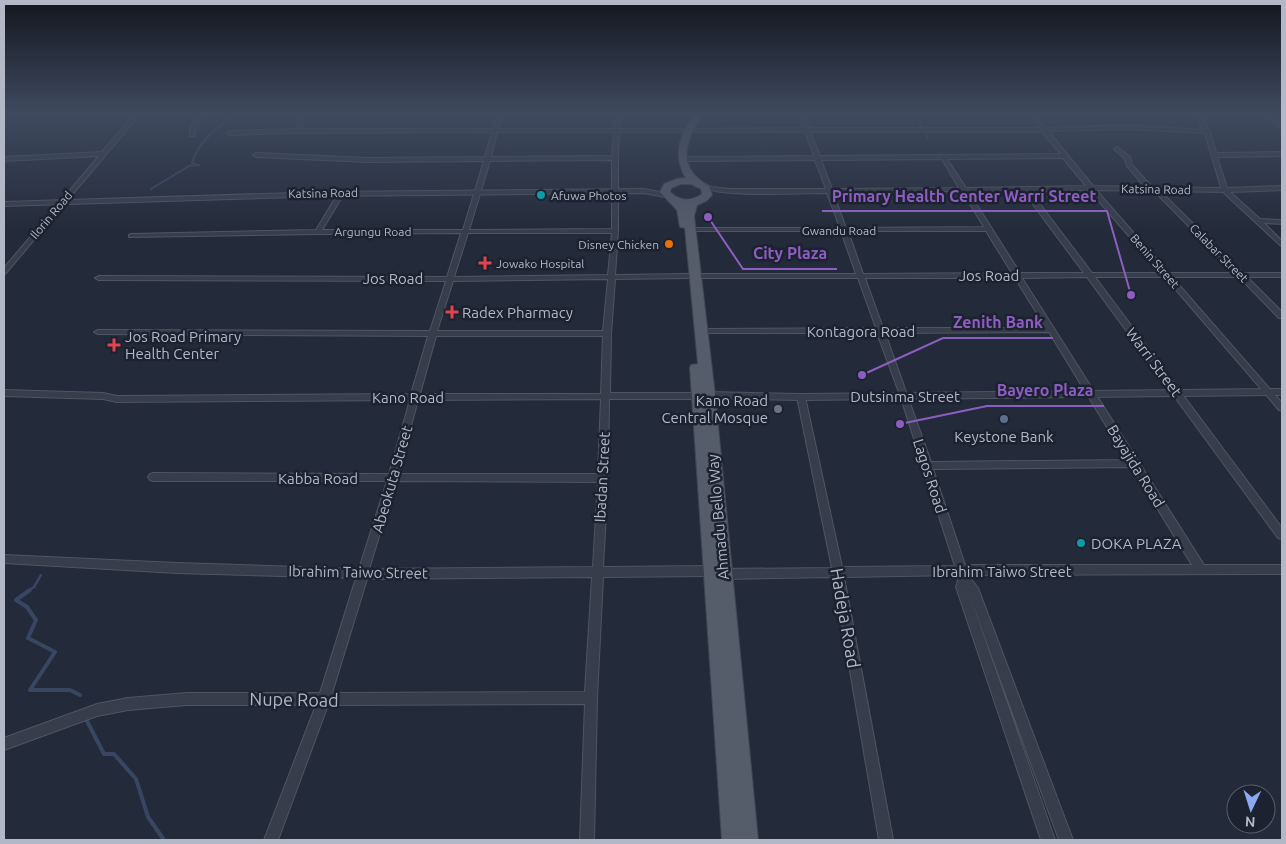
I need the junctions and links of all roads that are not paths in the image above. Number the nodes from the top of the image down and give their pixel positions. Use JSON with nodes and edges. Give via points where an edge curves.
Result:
{"nodes":[{"id":1,"x":489,"y":152,"type":"edge"},
{"id":2,"x":616,"y":152,"type":"edge"},
{"id":3,"x":677,"y":152,"type":"edge"},
{"id":4,"x":684,"y":152,"type":"edge"},
{"id":5,"x":816,"y":152,"type":"edge"},
{"id":6,"x":1062,"y":152,"type":"edge"},
{"id":7,"x":1122,"y":152,"type":"edge"},
{"id":8,"x":103,"y":154,"type":"joint"},
{"id":9,"x":1282,"y":154,"type":"edge"},
{"id":10,"x":256,"y":155,"type":"dead end"},
{"id":11,"x":1214,"y":155,"type":"joint"},
{"id":12,"x":1065,"y":156,"type":"junction"},
{"id":13,"x":615,"y":158,"type":"junction"},
{"id":14,"x":818,"y":158,"type":"junction"},
{"id":15,"x":944,"y":158,"type":"junction"},
{"id":16,"x":4,"y":159,"type":"edge"},
{"id":17,"x":684,"y":159,"type":"junction"},
{"id":18,"x":487,"y":160,"type":"junction"},
{"id":19,"x":1091,"y":188,"type":"junction"},
{"id":20,"x":1282,"y":188,"type":"edge"},
{"id":21,"x":730,"y":190,"type":"junction"},
{"id":22,"x":965,"y":190,"type":"junction"},
{"id":23,"x":1026,"y":190,"type":"junction"},
{"id":24,"x":1153,"y":190,"type":"junction"},
{"id":25,"x":1225,"y":190,"type":"junction"},
{"id":26,"x":616,"y":191,"type":"junction"},
{"id":27,"x":670,"y":191,"type":"junction"},
{"id":28,"x":830,"y":191,"type":"junction"},
{"id":29,"x":342,"y":192,"type":"junction"},
{"id":30,"x":478,"y":192,"type":"junction"},
{"id":31,"x":701,"y":192,"type":"junction"},
{"id":32,"x":62,"y":202,"type":"junction"},
{"id":33,"x":4,"y":204,"type":"edge"},
{"id":34,"x":1257,"y":221,"type":"junction"},
{"id":35,"x":1282,"y":222,"type":"edge"},
{"id":36,"x":987,"y":229,"type":"junction"},
{"id":37,"x":615,"y":230,"type":"junction"},
{"id":38,"x":691,"y":230,"type":"junction"},
{"id":39,"x":844,"y":230,"type":"junction"},
{"id":40,"x":464,"y":231,"type":"junction"},
{"id":41,"x":318,"y":232,"type":"junction"},
{"id":42,"x":132,"y":236,"type":"dead end"},
{"id":43,"x":1282,"y":244,"type":"edge"},
{"id":44,"x":5,"y":269,"type":"edge"},
{"id":45,"x":1167,"y":274,"type":"junction"},
{"id":46,"x":1016,"y":275,"type":"junction"},
{"id":47,"x":1089,"y":275,"type":"junction"},
{"id":48,"x":1282,"y":275,"type":"edge"},
{"id":49,"x":692,"y":276,"type":"junction"},
{"id":50,"x":860,"y":276,"type":"junction"},
{"id":51,"x":1242,"y":276,"type":"junction"},
{"id":52,"x":99,"y":278,"type":"dead end"},
{"id":53,"x":451,"y":278,"type":"junction"},
{"id":54,"x":611,"y":278,"type":"junction"},
{"id":55,"x":1282,"y":316,"type":"edge"},
{"id":56,"x":1052,"y":330,"type":"junction"},
{"id":57,"x":700,"y":331,"type":"junction"},
{"id":58,"x":880,"y":331,"type":"junction"},
{"id":59,"x":98,"y":332,"type":"dead end"},
{"id":60,"x":433,"y":332,"type":"junction"},
{"id":61,"x":607,"y":334,"type":"junction"},
{"id":62,"x":1269,"y":392,"type":"junction"},
{"id":63,"x":1282,"y":392,"type":"edge"},
{"id":64,"x":4,"y":393,"type":"edge"},
{"id":65,"x":1178,"y":394,"type":"junction"},
{"id":66,"x":904,"y":395,"type":"junction"},
{"id":67,"x":1091,"y":395,"type":"junction"},
{"id":68,"x":606,"y":396,"type":"junction"},
{"id":69,"x":703,"y":396,"type":"junction"},
{"id":70,"x":416,"y":397,"type":"junction"},
{"id":71,"x":801,"y":397,"type":"junction"},
{"id":72,"x":1282,"y":408,"type":"edge"},
{"id":73,"x":1134,"y":463,"type":"junction"},
{"id":74,"x":927,"y":466,"type":"junction"},
{"id":75,"x":153,"y":477,"type":"dead end"},
{"id":76,"x":603,"y":478,"type":"junction"},
{"id":77,"x":392,"y":479,"type":"junction"},
{"id":78,"x":1282,"y":534,"type":"edge"},
{"id":79,"x":4,"y":559,"type":"edge"},
{"id":80,"x":1201,"y":570,"type":"junction"},
{"id":81,"x":1282,"y":570,"type":"edge"},
{"id":82,"x":597,"y":572,"type":"junction"},
{"id":83,"x":717,"y":572,"type":"junction"},
{"id":84,"x":838,"y":572,"type":"junction"},
{"id":85,"x":363,"y":574,"type":"junction"},
{"id":86,"x":963,"y":574,"type":"junction"},
{"id":87,"x":591,"y":698,"type":"junction"},
{"id":88,"x":324,"y":700,"type":"junction"},
{"id":89,"x":4,"y":744,"type":"edge"},
{"id":90,"x":271,"y":840,"type":"edge"},
{"id":91,"x":587,"y":840,"type":"edge"},
{"id":92,"x":733,"y":840,"type":"edge"},
{"id":93,"x":747,"y":840,"type":"edge"},
{"id":94,"x":886,"y":840,"type":"edge"},
{"id":95,"x":1048,"y":840,"type":"edge"},
{"id":96,"x":1066,"y":840,"type":"edge"}],
"edges":[{"from":1,"to":18,"type":"street","name":"Abeokuta Street"},
{"from":2,"to":13,"type":"street","name":"Ibadan Street"},
{"from":3,"to":27,"type":"main road","via":[[678,174]]},
{"from":4,"to":17,"type":"main road"},
{"from":5,"to":14,"type":"street","name":"Lagos Road"},
{"from":6,"to":12,"type":"street","name":"Benin Street"},
{"from":7,"to":24,"type":"street","name":"Calabar Street"},
{"from":8,"to":16,"type":"street"},
{"from":8,"to":32,"type":"street","name":"Ilorin Road"},
{"from":9,"to":11,"type":"street"},
{"from":10,"to":18,"type":"street","via":[[368,160]]},
{"from":11,"to":25,"type":"street"},
{"from":12,"to":15,"type":"street"},
{"from":12,"to":19,"type":"street","name":"Benin Street"},
{"from":13,"to":18,"type":"street"},
{"from":13,"to":26,"type":"street","name":"Ibadan Street"},
{"from":14,"to":15,"type":"street"},
{"from":14,"to":17,"type":"street"},
{"from":14,"to":28,"type":"street","name":"Lagos Road"},
{"from":15,"to":22,"type":"street","name":"Bayajida Road"},
{"from":17,"to":31,"type":"main road","via":[[686,174]]},
{"from":18,"to":30,"type":"street","name":"Abeokuta Street"},
{"from":19,"to":23,"type":"street","name":"Katsina Road"},
{"from":19,"to":24,"type":"street","name":"Katsina Road"},
{"from":19,"to":45,"type":"street","name":"Benin Street"},
{"from":20,"to":25,"type":"street","name":"Katsina Road"},
{"from":21,"to":28,"type":"street","name":"Katsina Road"},
{"from":21,"to":31,"type":"street","name":"Katsina Road"},
{"from":21,"to":31,"type":"street","name":"Katsina Road"},
{"from":22,"to":23,"type":"street","name":"Katsina Road"},
{"from":22,"to":28,"type":"street","name":"Katsina Road"},
{"from":22,"to":36,"type":"street","name":"Bayajida Road"},
{"from":23,"to":47,"type":"street","name":"Warri Street"},
{"from":24,"to":25,"type":"street","name":"Katsina Road"},
{"from":24,"to":51,"type":"street","name":"Calabar Street"},
{"from":25,"to":34,"type":"street"},
{"from":26,"to":27,"type":"street","name":"Katsina Road"},
{"from":26,"to":30,"type":"street","name":"Katsina Road"},
{"from":26,"to":37,"type":"street","name":"Ibadan Street"},
{"from":27,"to":31,"type":"main road","via":[[687,181]]},
{"from":27,"to":31,"type":"main road","via":[[682,202]]},
{"from":27,"to":49,"type":"main road","name":"Ahmadu Bello Way","via":[[683,215]]},
{"from":28,"to":39,"type":"street","name":"Lagos Road"},
{"from":29,"to":30,"type":"street","name":"Katsina Road"},
{"from":29,"to":32,"type":"street","name":"Katsina Road"},
{"from":29,"to":41,"type":"street"},
{"from":30,"to":40,"type":"street","name":"Abeokuta Street"},
{"from":31,"to":38,"type":"main road","name":"Ahmadu Bello Way","via":[[690,206]]},
{"from":32,"to":33,"type":"street","name":"Katsina Road"},
{"from":32,"to":44,"type":"street","name":"Ilorin Road"},
{"from":34,"to":35,"type":"street"},
{"from":34,"to":43,"type":"street"},
{"from":36,"to":39,"type":"street","name":"Gwandu Road"},
{"from":36,"to":46,"type":"street","name":"Bayajida Road"},
{"from":37,"to":40,"type":"street","name":"Argungu Road"},
{"from":37,"to":54,"type":"street","name":"Ibadan Street"},
{"from":38,"to":39,"type":"street","name":"Gwandu Road"},
{"from":38,"to":49,"type":"main road","name":"Ahmadu Bello Way"},
{"from":39,"to":50,"type":"street","name":"Lagos Road"},
{"from":40,"to":41,"type":"street","name":"Argungu Road"},
{"from":40,"to":53,"type":"street","name":"Abeokuta Street"},
{"from":41,"to":42,"type":"street","name":"Argungu Road"},
{"from":45,"to":47,"type":"street","name":"Jos Road"},
{"from":45,"to":51,"type":"street","name":"Jos Road"},
{"from":45,"to":62,"type":"street","name":"Benin Street"},
{"from":46,"to":47,"type":"street","name":"Jos Road"},
{"from":46,"to":50,"type":"street","name":"Jos Road"},
{"from":46,"to":56,"type":"street","name":"Bayajida Road"},
{"from":47,"to":65,"type":"street","name":"Warri Street"},
{"from":48,"to":51,"type":"street","name":"Jos Road"},
{"from":49,"to":50,"type":"street","name":"Jos Road"},
{"from":49,"to":54,"type":"street","name":"Jos Road"},
{"from":49,"to":57,"type":"main road","name":"Ahmadu Bello Way"},
{"from":49,"to":69,"type":"main road","name":"Ahmadu Bello Way"},
{"from":50,"to":58,"type":"street","name":"Lagos Road"},
{"from":51,"to":55,"type":"street","name":"Calabar Street"},
{"from":52,"to":53,"type":"street","name":"Jos Road"},
{"from":53,"to":54,"type":"street","name":"Jos Road"},
{"from":53,"to":60,"type":"street","name":"Abeokuta Street"},
{"from":54,"to":61,"type":"street","name":"Ibadan Street"},
{"from":56,"to":58,"type":"street","name":"Kontagora Road"},
{"from":56,"to":67,"type":"street","name":"Bayajida Road"},
{"from":57,"to":58,"type":"street","name":"Kontagora Road"},
{"from":57,"to":69,"type":"main road","name":"Ahmadu Bello Way"},
{"from":58,"to":66,"type":"street","name":"Lagos Road"},
{"from":59,"to":60,"type":"street"},
{"from":60,"to":61,"type":"street"},
{"from":60,"to":70,"type":"street","name":"Abeokuta Street"},
{"from":61,"to":68,"type":"street","name":"Ibadan Street"},
{"from":62,"to":63,"type":"street","name":"Dutsinma Street"},
{"from":62,"to":65,"type":"street","name":"Dutsinma Street"},
{"from":62,"to":72,"type":"street","name":"Benin Street"},
{"from":64,"to":70,"type":"street","name":"Kano Road","via":[[117,399]]},
{"from":65,"to":67,"type":"street","name":"Dutsinma Street"},
{"from":65,"to":78,"type":"street","name":"Warri Street"},
{"from":66,"to":67,"type":"street","name":"Dutsinma Street"},
{"from":66,"to":71,"type":"street","name":"Dutsinma Street"},
{"from":66,"to":74,"type":"street","name":"Lagos Road"},
{"from":67,"to":73,"type":"street","name":"Bayajida Road"},
{"from":68,"to":69,"type":"street","name":"Kano Road"},
{"from":68,"to":70,"type":"street","name":"Kano Road"},
{"from":68,"to":76,"type":"street","name":"Ibadan Street"},
{"from":69,"to":71,"type":"street","name":"Dutsinma Street"},
{"from":69,"to":83,"type":"main road","name":"Ahmadu Bello Way"},
{"from":70,"to":77,"type":"street","name":"Abeokuta Street"},
{"from":71,"to":84,"type":"street","name":"Hadeja Road"},
{"from":73,"to":74,"type":"street"},
{"from":73,"to":80,"type":"street","name":"Bayajida Road"},
{"from":74,"to":86,"type":"street","name":"Lagos Road"},
{"from":75,"to":77,"type":"street","name":"Kabba Road"},
{"from":76,"to":77,"type":"street","name":"Kabba Road"},
{"from":76,"to":82,"type":"street","name":"Ibadan Street"},
{"from":77,"to":85,"type":"street","name":"Abeokuta Street"},
{"from":79,"to":85,"type":"street","name":"Ibrahim Taiwo Street"},
{"from":80,"to":81,"type":"street","name":"Ibrahim Taiwo Street"},
{"from":80,"to":86,"type":"street","name":"Ibrahim Taiwo Street"},
{"from":82,"to":83,"type":"street","name":"Ibrahim Taiwo Street"},
{"from":82,"to":85,"type":"street","name":"Ibrahim Taiwo Street"},
{"from":82,"to":87,"type":"street","name":"Ibadan Street"},
{"from":83,"to":84,"type":"street","name":"Ibrahim Taiwo Street"},
{"from":83,"to":92,"type":"main road","name":"Ahmadu Bello Way"},
{"from":83,"to":93,"type":"main road","name":"Ahmadu Bello Way"},
{"from":84,"to":86,"type":"street","name":"Ibrahim Taiwo Street"},
{"from":84,"to":94,"type":"street","name":"Hadeja Road"},
{"from":85,"to":88,"type":"street","name":"Abeokuta Street"},
{"from":86,"to":95,"type":"street","name":"Lagos Road","via":[[961,587]]},
{"from":86,"to":96,"type":"street","via":[[973,588]]},
{"from":87,"to":88,"type":"street","name":"Nupe Road"},
{"from":87,"to":91,"type":"street","name":"Ibadan Street"},
{"from":88,"to":89,"type":"street","name":"Nupe Road","via":[[187,699],[128,704],[97,710]]},
{"from":88,"to":90,"type":"street","name":"Abeokuta Street"}]}
